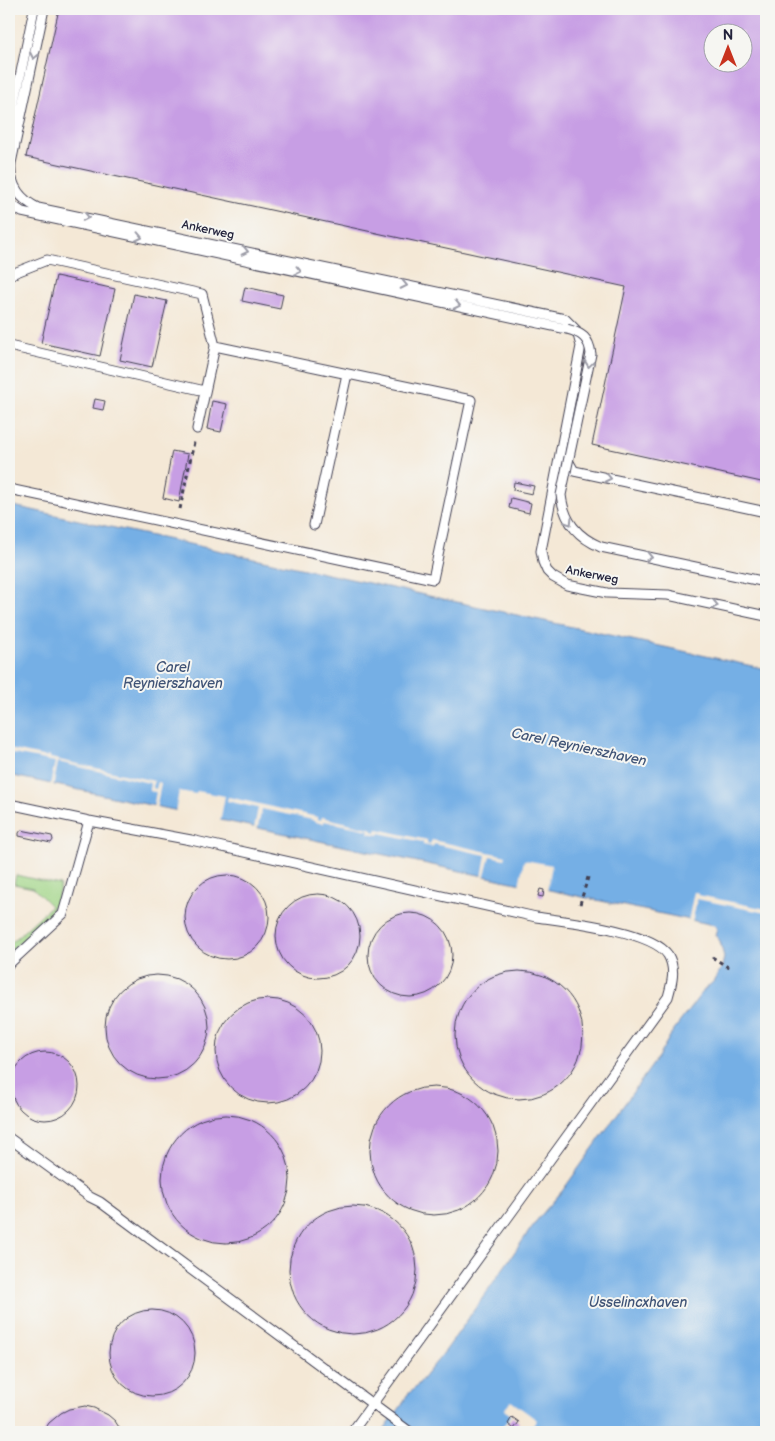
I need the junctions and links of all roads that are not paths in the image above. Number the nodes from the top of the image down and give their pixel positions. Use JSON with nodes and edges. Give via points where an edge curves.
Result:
{"nodes":[{"id":1,"x":34,"y":9,"type":"edge"},
{"id":2,"x":44,"y":9,"type":"edge"},
{"id":3,"x":9,"y":130,"type":"edge"},
{"id":4,"x":9,"y":203,"type":"edge"},
{"id":5,"x":9,"y":275,"type":"edge"},
{"id":6,"x":9,"y":346,"type":"edge"},
{"id":7,"x":214,"y":346,"type":"junction"},
{"id":8,"x":347,"y":374,"type":"junction"},
{"id":9,"x":205,"y":391,"type":"junction"},
{"id":10,"x":197,"y":429,"type":"road end"},
{"id":11,"x":562,"y":443,"type":"junction"},
{"id":12,"x":9,"y":489,"type":"edge"},
{"id":13,"x":766,"y":512,"type":"edge"},
{"id":14,"x":314,"y":525,"type":"dead end"},
{"id":15,"x":766,"y":582,"type":"edge"},
{"id":16,"x":766,"y":616,"type":"edge"},
{"id":17,"x":9,"y":804,"type":"edge"},
{"id":18,"x":89,"y":821,"type":"junction"},
{"id":19,"x":9,"y":964,"type":"edge"},
{"id":20,"x":9,"y":1138,"type":"edge"},
{"id":21,"x":372,"y":1404,"type":"junction"},
{"id":22,"x":352,"y":1432,"type":"edge"},
{"id":23,"x":410,"y":1432,"type":"edge"}],
"edges":[{"from":1,"to":3,"type":"lane"},
{"from":2,"to":11,"type":"lane","name":"Ankerweg","one_way":true,"via":[[11,163],[12,180],[24,200],[38,208],[565,319],[577,331],[581,346]]},
{"from":4,"to":15,"type":"lane","name":"Ankerweg","one_way":true,"bridge":true,"via":[[22,212],[579,332],[588,341],[591,354],[561,494],[569,523],[588,542],[601,547]]},
{"from":5,"to":7,"type":"lane","via":[[47,260],[202,294]]},
{"from":6,"to":9,"type":"lane"},
{"from":7,"to":8,"type":"lane"},
{"from":7,"to":9,"type":"lane"},
{"from":8,"to":12,"type":"lane","via":[[471,400],[433,580]]},
{"from":8,"to":14,"type":"lane"},
{"from":9,"to":10,"type":"lane"},
{"from":11,"to":13,"type":"lane","one_way":true,"via":[[574,471]]},
{"from":11,"to":16,"type":"lane","name":"Ankerweg","one_way":true,"via":[[541,551],[543,562],[553,577],[567,585],[607,593],[668,595]]},
{"from":17,"to":18,"type":"lane"},
{"from":18,"to":19,"type":"lane","via":[[63,914]]},
{"from":18,"to":21,"type":"lane","via":[[191,840],[536,917],[587,924],[652,943],[668,956],[673,979],[668,997]]},
{"from":20,"to":21,"type":"lane"},
{"from":21,"to":22,"type":"lane"},
{"from":21,"to":23,"type":"lane"}]}
